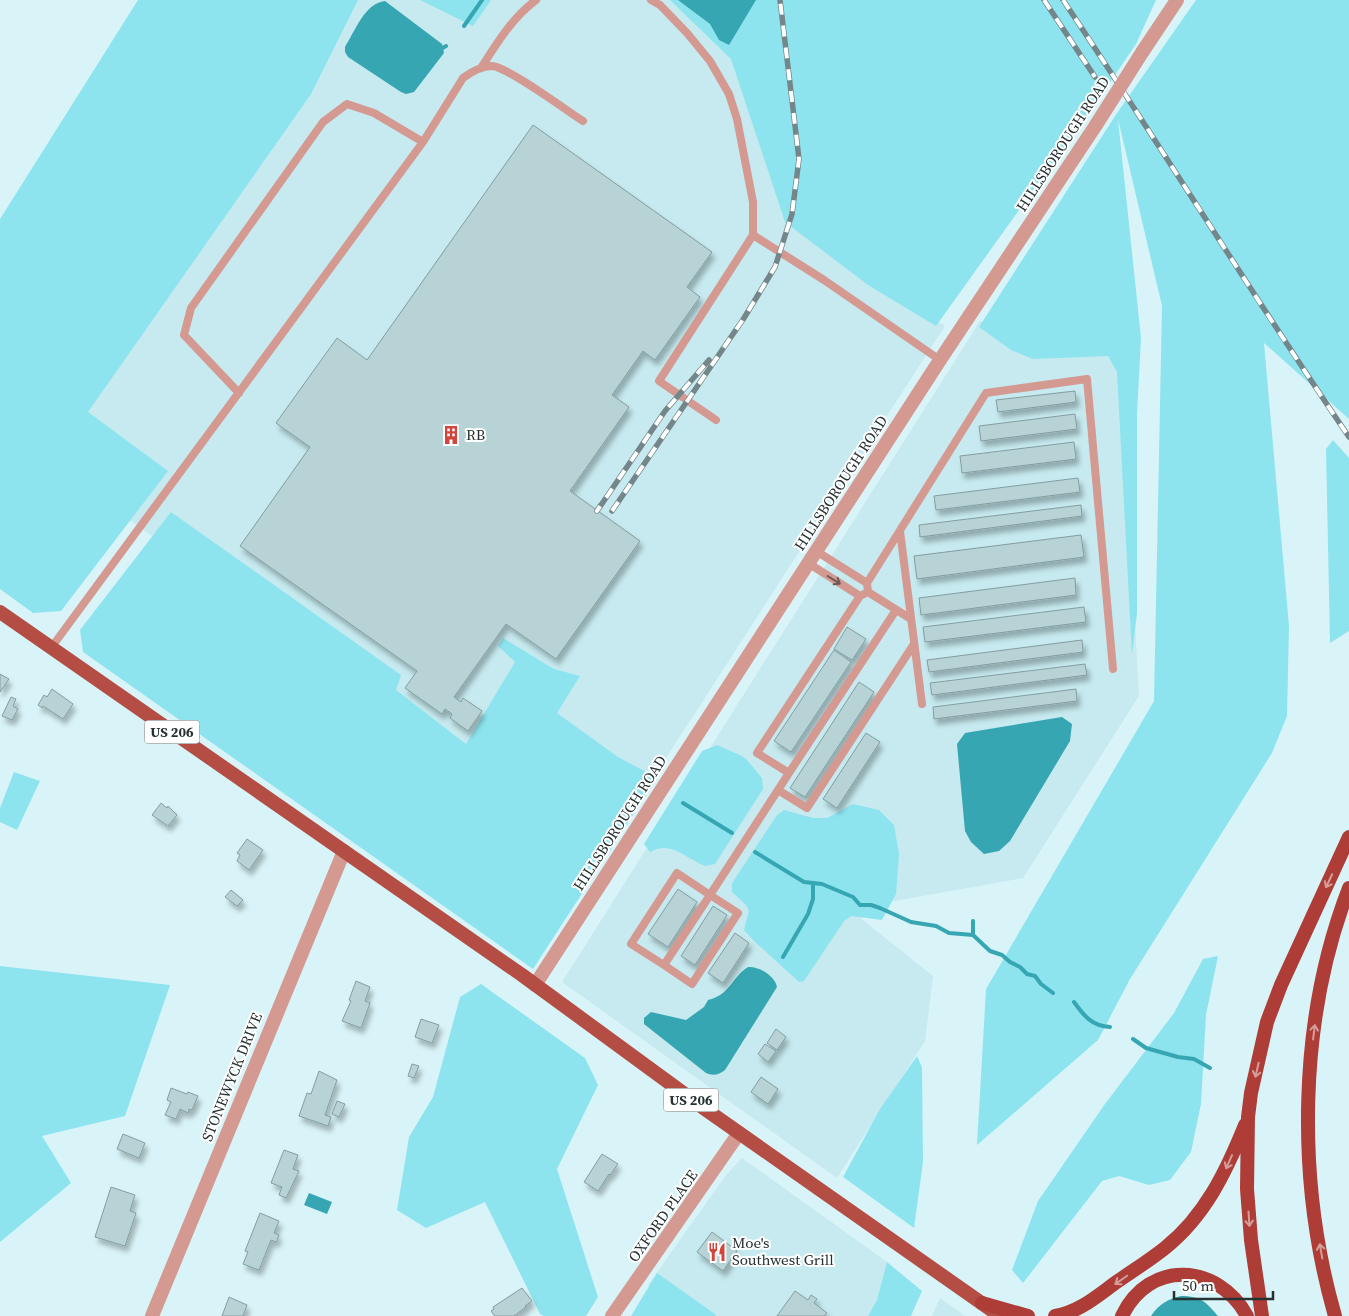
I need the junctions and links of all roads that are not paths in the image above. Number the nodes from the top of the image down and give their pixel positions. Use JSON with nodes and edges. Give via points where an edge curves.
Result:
{"nodes":[{"id":1,"x":536,"y":0,"type":"edge"},
{"id":2,"x":651,"y":0,"type":"edge"},
{"id":3,"x":1176,"y":0,"type":"edge"},
{"id":4,"x":481,"y":68,"type":"junction"},
{"id":5,"x":583,"y":121,"type":"dead end"},
{"id":6,"x":423,"y":142,"type":"junction"},
{"id":7,"x":753,"y":236,"type":"junction"},
{"id":8,"x":940,"y":360,"type":"junction"},
{"id":9,"x":239,"y":393,"type":"junction"},
{"id":10,"x":716,"y":420,"type":"dead end"},
{"id":11,"x":900,"y":531,"type":"junction"},
{"id":12,"x":816,"y":551,"type":"junction"},
{"id":13,"x":808,"y":564,"type":"junction"},
{"id":14,"x":867,"y":583,"type":"junction"},
{"id":15,"x":864,"y":594,"type":"junction"},
{"id":16,"x":896,"y":610,"type":"junction"},
{"id":17,"x":0,"y":612,"type":"edge"},
{"id":18,"x":911,"y":619,"type":"junction"},
{"id":19,"x":914,"y":644,"type":"junction"},
{"id":20,"x":51,"y":648,"type":"junction"},
{"id":21,"x":1114,"y":670,"type":"dead end"},
{"id":22,"x":922,"y":704,"type":"dead end"},
{"id":23,"x":789,"y":773,"type":"junction"},
{"id":24,"x":778,"y":790,"type":"junction"},
{"id":25,"x":1349,"y":837,"type":"edge"},
{"id":26,"x":344,"y":851,"type":"junction"},
{"id":27,"x":1349,"y":888,"type":"edge"},
{"id":28,"x":710,"y":895,"type":"junction"},
{"id":29,"x":664,"y":965,"type":"junction"},
{"id":30,"x":535,"y":985,"type":"junction"},
{"id":31,"x":1248,"y":1118,"type":"junction"},
{"id":32,"x":739,"y":1133,"type":"junction"},
{"id":33,"x":982,"y":1302,"type":"junction"},
{"id":34,"x":152,"y":1316,"type":"edge"},
{"id":35,"x":612,"y":1316,"type":"edge"},
{"id":36,"x":1000,"y":1316,"type":"edge"},
{"id":37,"x":1028,"y":1316,"type":"edge"},
{"id":38,"x":1055,"y":1316,"type":"edge"},
{"id":39,"x":1122,"y":1316,"type":"edge"},
{"id":40,"x":1247,"y":1316,"type":"edge"},
{"id":41,"x":1262,"y":1316,"type":"edge"},
{"id":42,"x":1335,"y":1316,"type":"edge"}],
"edges":[{"from":1,"to":4,"type":"lane","via":[[501,36]]},
{"from":2,"to":7,"type":"lane","via":[[687,32],[710,61],[729,94],[738,118],[753,202]]},
{"from":3,"to":8,"type":"street","name":"HILLSBOROUGH ROAD","bridge":true},
{"from":4,"to":5,"type":"lane","via":[[493,66],[508,72]]},
{"from":4,"to":6,"type":"lane","via":[[463,78]]},
{"from":6,"to":9,"type":"lane"},
{"from":6,"to":9,"type":"lane","via":[[374,114],[347,104],[323,122],[191,308],[184,335]]},
{"from":7,"to":8,"type":"lane","via":[[824,280]]},
{"from":7,"to":10,"type":"lane","via":[[659,381]]},
{"from":8,"to":12,"type":"street","name":"HILLSBOROUGH ROAD"},
{"from":9,"to":20,"type":"lane"},
{"from":11,"to":14,"type":"lane"},
{"from":11,"to":18,"type":"lane"},
{"from":11,"to":21,"type":"lane","via":[[986,393],[1087,379]]},
{"from":12,"to":13,"type":"street","name":"HILLSBOROUGH ROAD"},
{"from":12,"to":14,"type":"lane"},
{"from":13,"to":15,"type":"lane","one_way":true},
{"from":13,"to":30,"type":"street","name":"HILLSBOROUGH ROAD"},
{"from":14,"to":15,"type":"lane"},
{"from":15,"to":16,"type":"lane"},
{"from":15,"to":23,"type":"lane","via":[[757,753]]},
{"from":16,"to":18,"type":"lane"},
{"from":16,"to":23,"type":"lane"},
{"from":17,"to":20,"type":"main road","number":"US 206"},
{"from":18,"to":19,"type":"lane"},
{"from":19,"to":22,"type":"lane"},
{"from":19,"to":24,"type":"lane","via":[[807,808]]},
{"from":20,"to":26,"type":"main road","number":"US 206"},
{"from":23,"to":24,"type":"lane"},
{"from":24,"to":28,"type":"lane"},
{"from":25,"to":31,"type":"highway","one_way":true,"via":[[1267,1022]]},
{"from":26,"to":30,"type":"main road","number":"US 206"},
{"from":26,"to":34,"type":"street","name":"STONEWYCK DRIVE"},
{"from":42,"to":27,"type":"highway","one_way":true,"via":[[1312,1199],[1309,1080],[1324,973]]},
{"from":28,"to":29,"type":"lane"},
{"from":28,"to":29,"type":"lane","via":[[738,913],[723,937],[692,984]]},
{"from":28,"to":29,"type":"lane","via":[[677,873],[646,920],[631,944]]},
{"from":30,"to":32,"type":"main road","number":"US 206"},
{"from":31,"to":38,"type":"highway","one_way":true,"via":[[1220,1183],[1190,1224],[1164,1249],[1086,1304],[1068,1314]]},
{"from":31,"to":41,"type":"highway","one_way":true,"via":[[1247,1188]]},
{"from":32,"to":33,"type":"main road","number":"US 206"},
{"from":32,"to":35,"type":"street","name":"OXFORD PLACE"},
{"from":33,"to":36,"type":"main road","number":"US 206"},
{"from":33,"to":37,"type":"highway"},
{"from":39,"to":40,"type":"highway","via":[[1145,1286],[1168,1276],[1181,1275],[1202,1277],[1219,1284],[1242,1306]]}]}
